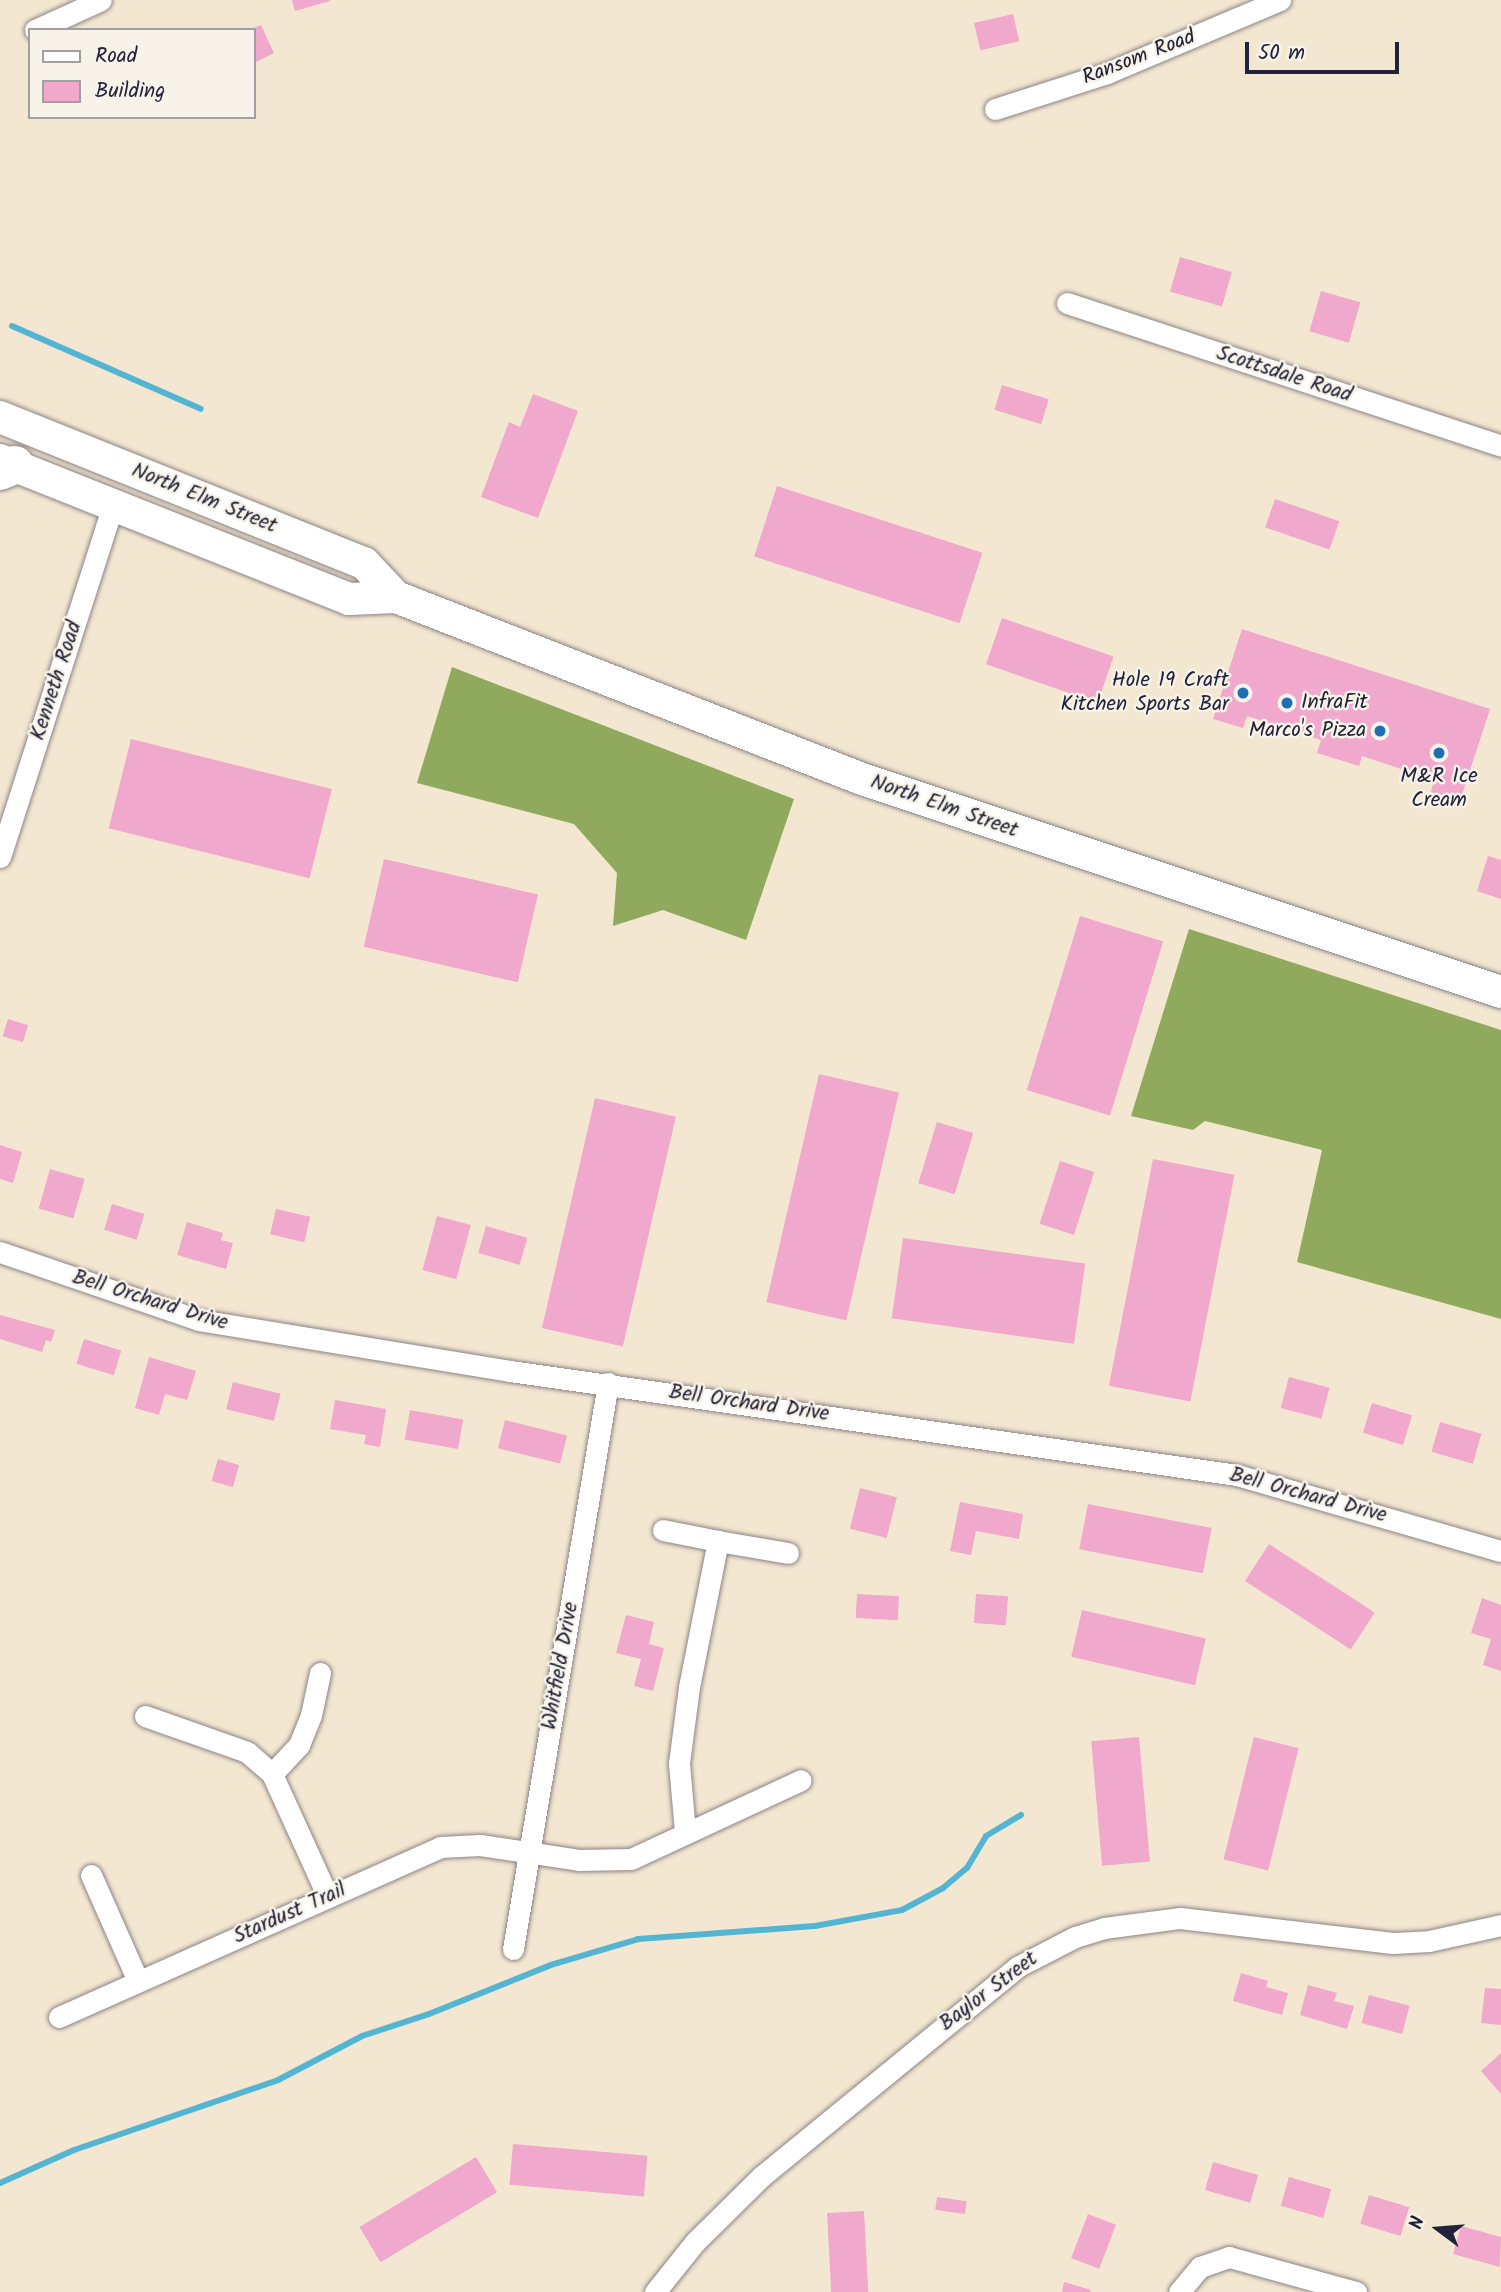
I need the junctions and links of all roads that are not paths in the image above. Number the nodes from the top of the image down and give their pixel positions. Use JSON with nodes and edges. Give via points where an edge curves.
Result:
{"nodes":[{"id":1,"x":101,"y":0,"type":"edge"},
{"id":2,"x":1280,"y":0,"type":"edge"},
{"id":3,"x":40,"y":28,"type":"edge"},
{"id":4,"x":995,"y":109,"type":"dead end"},
{"id":5,"x":1067,"y":303,"type":"dead end"},
{"id":6,"x":0,"y":417,"type":"edge"},
{"id":7,"x":1501,"y":446,"type":"edge"},
{"id":8,"x":5,"y":465,"type":"edge"},
{"id":9,"x":113,"y":505,"type":"junction"},
{"id":10,"x":396,"y":597,"type":"junction"},
{"id":11,"x":0,"y":858,"type":"edge"},
{"id":12,"x":1501,"y":992,"type":"edge"},
{"id":13,"x":0,"y":1252,"type":"edge"},
{"id":14,"x":608,"y":1383,"type":"junction"},
{"id":15,"x":663,"y":1530,"type":"dead end"},
{"id":16,"x":718,"y":1541,"type":"junction"},
{"id":17,"x":1501,"y":1551,"type":"edge"},
{"id":18,"x":788,"y":1553,"type":"dead end"},
{"id":19,"x":320,"y":1673,"type":"dead end"},
{"id":20,"x":145,"y":1716,"type":"dead end"},
{"id":21,"x":272,"y":1774,"type":"junction"},
{"id":22,"x":801,"y":1780,"type":"dead end"},
{"id":23,"x":685,"y":1832,"type":"junction"},
{"id":24,"x":529,"y":1854,"type":"junction"},
{"id":25,"x":92,"y":1875,"type":"dead end"},
{"id":26,"x":328,"y":1897,"type":"junction"},
{"id":27,"x":1501,"y":1925,"type":"edge"},
{"id":28,"x":513,"y":1949,"type":"dead end"},
{"id":29,"x":138,"y":1981,"type":"junction"},
{"id":30,"x":59,"y":2017,"type":"dead end"},
{"id":31,"x":655,"y":2292,"type":"edge"},
{"id":32,"x":1179,"y":2292,"type":"edge"},
{"id":33,"x":1356,"y":2292,"type":"edge"}],
"edges":[{"from":1,"to":3,"type":"street"},
{"from":2,"to":4,"type":"street","name":"Ransom Road","via":[[1107,73]]},
{"from":5,"to":7,"type":"street","name":"Scottsdale Road"},
{"from":6,"to":10,"type":"main road","name":"North Elm Street","via":[[364,563]]},
{"from":8,"to":9,"type":"main road","name":"North Elm Street"},
{"from":9,"to":10,"type":"main road","name":"North Elm Street","via":[[349,599]]},
{"from":9,"to":11,"type":"street","name":"Kenneth Road"},
{"from":10,"to":12,"type":"main road","name":"North Elm Street","via":[[862,779]]},
{"from":13,"to":14,"type":"street","name":"Bell Orchard Drive","via":[[199,1320],[312,1341]]},
{"from":14,"to":17,"type":"street","name":"Bell Orchard Drive","via":[[1237,1475]]},
{"from":14,"to":24,"type":"street","name":"Whitfield Drive"},
{"from":15,"to":16,"type":"street"},
{"from":16,"to":18,"type":"street"},
{"from":16,"to":23,"type":"street","via":[[679,1763]]},
{"from":19,"to":21,"type":"street","via":[[299,1745]]},
{"from":20,"to":21,"type":"street","via":[[247,1752]]},
{"from":21,"to":26,"type":"street"},
{"from":22,"to":23,"type":"street","name":"Stardust Trail"},
{"from":23,"to":24,"type":"street","name":"Stardust Trail","via":[[631,1858],[579,1860]]},
{"from":24,"to":26,"type":"street","name":"Stardust Trail","via":[[480,1845],[440,1847]]},
{"from":24,"to":28,"type":"street","name":"Whitfield Drive"},
{"from":25,"to":29,"type":"street"},
{"from":26,"to":29,"type":"street","name":"Stardust Trail"},
{"from":27,"to":31,"type":"street","name":"Baylor Street","via":[[1429,1941],[1393,1943],[1180,1918],[1104,1928],[1065,1941],[1017,1967],[762,2176],[695,2242]]},
{"from":29,"to":30,"type":"street","name":"Stardust Trail"},
{"from":32,"to":33,"type":"street","via":[[1200,2267],[1229,2257]]}]}
